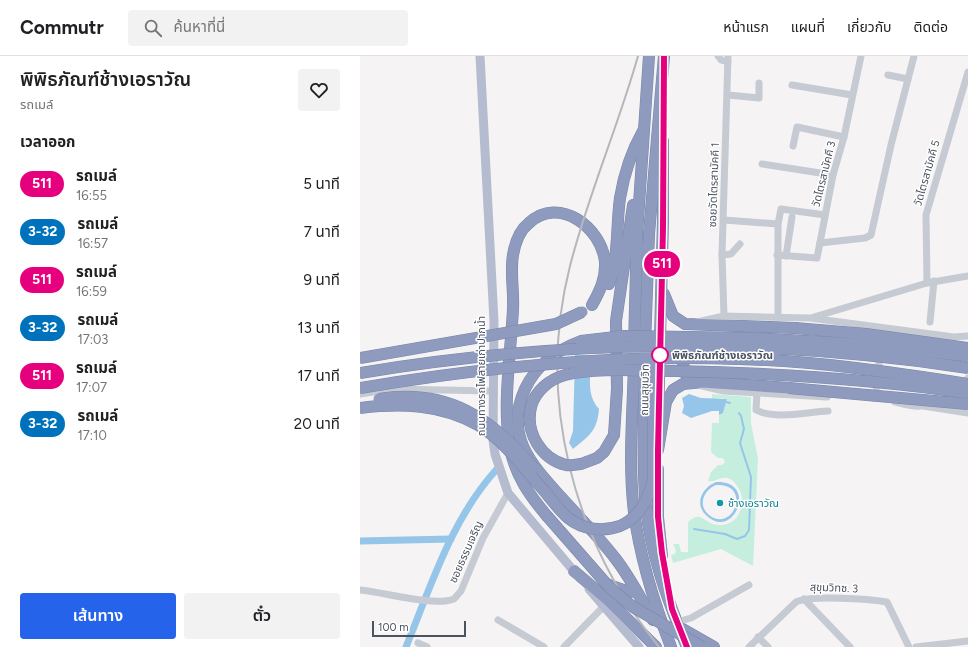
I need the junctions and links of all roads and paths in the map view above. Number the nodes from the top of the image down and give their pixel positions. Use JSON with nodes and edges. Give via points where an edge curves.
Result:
{"nodes":[{"id":1,"x":480,"y":56,"type":"edge"},
{"id":2,"x":649,"y":56,"type":"edge"},
{"id":3,"x":664,"y":56,"type":"edge"},
{"id":4,"x":718,"y":56,"type":"edge"},
{"id":5,"x":861,"y":56,"type":"edge"},
{"id":6,"x":914,"y":56,"type":"edge"},
{"id":7,"x":728,"y":59,"type":"edge"},
{"id":8,"x":968,"y":72,"type":"edge"},
{"id":9,"x":888,"y":75,"type":"dead end"},
{"id":10,"x":908,"y":79,"type":"junction"},
{"id":11,"x":759,"y":83,"type":"dead end"},
{"id":12,"x":663,"y":85,"type":"junction"},
{"id":13,"x":792,"y":85,"type":"dead end"},
{"id":14,"x":728,"y":95,"type":"junction"},
{"id":15,"x":852,"y":95,"type":"junction"},
{"id":16,"x":645,"y":127,"type":"junction"},
{"id":17,"x":844,"y":137,"type":"junction"},
{"id":18,"x":644,"y":144,"type":"junction"},
{"id":19,"x":793,"y":146,"type":"dead end"},
{"id":20,"x":762,"y":164,"type":"dead end"},
{"id":21,"x":662,"y":175,"type":"junction"},
{"id":22,"x":833,"y":175,"type":"junction"},
{"id":23,"x":825,"y":215,"type":"junction"},
{"id":24,"x":792,"y":216,"type":"dead end"},
{"id":25,"x":724,"y":220,"type":"junction"},
{"id":26,"x":778,"y":224,"type":"junction"},
{"id":27,"x":820,"y":243,"type":"junction"},
{"id":28,"x":740,"y":244,"type":"dead end"},
{"id":29,"x":722,"y":255,"type":"junction"},
{"id":30,"x":777,"y":255,"type":"junction"},
{"id":31,"x":786,"y":256,"type":"junction"},
{"id":32,"x":968,"y":276,"type":"edge"},
{"id":33,"x":661,"y":280,"type":"junction"},
{"id":34,"x":930,"y":282,"type":"junction"},
{"id":35,"x":592,"y":305,"type":"junction"},
{"id":36,"x":724,"y":316,"type":"junction"},
{"id":37,"x":778,"y":317,"type":"junction"},
{"id":38,"x":810,"y":318,"type":"junction"},
{"id":39,"x":930,"y":322,"type":"dead end"},
{"id":40,"x":685,"y":324,"type":"junction"},
{"id":41,"x":883,"y":328,"type":"junction"},
{"id":42,"x":494,"y":332,"type":"junction"},
{"id":43,"x":968,"y":336,"type":"edge"},
{"id":44,"x":954,"y":337,"type":"junction"},
{"id":45,"x":881,"y":349,"type":"junction"},
{"id":46,"x":968,"y":349,"type":"edge"},
{"id":47,"x":360,"y":354,"type":"edge"},
{"id":48,"x":968,"y":356,"type":"edge"},
{"id":49,"x":360,"y":358,"type":"edge"},
{"id":50,"x":968,"y":368,"type":"edge"},
{"id":51,"x":360,"y":373,"type":"edge"},
{"id":52,"x":968,"y":378,"type":"edge"},
{"id":53,"x":691,"y":382,"type":"junction"},
{"id":54,"x":968,"y":384,"type":"edge"},
{"id":55,"x":360,"y":388,"type":"edge"},
{"id":56,"x":494,"y":391,"type":"junction"},
{"id":57,"x":757,"y":393,"type":"junction"},
{"id":58,"x":968,"y":393,"type":"edge"},
{"id":59,"x":360,"y":394,"type":"edge"},
{"id":60,"x":871,"y":400,"type":"junction"},
{"id":61,"x":360,"y":402,"type":"edge"},
{"id":62,"x":968,"y":404,"type":"edge"},
{"id":63,"x":920,"y":406,"type":"junction"},
{"id":64,"x":360,"y":408,"type":"edge"},
{"id":65,"x":828,"y":411,"type":"dead end"},
{"id":66,"x":968,"y":413,"type":"edge"},
{"id":67,"x":658,"y":450,"type":"junction"},
{"id":68,"x":534,"y":468,"type":"junction"},
{"id":69,"x":508,"y":493,"type":"junction"},
{"id":70,"x":574,"y":571,"type":"junction"},
{"id":71,"x":749,"y":585,"type":"dead end"},
{"id":72,"x":360,"y":590,"type":"edge"},
{"id":73,"x":636,"y":591,"type":"junction"},
{"id":74,"x":804,"y":599,"type":"junction"},
{"id":75,"x":604,"y":606,"type":"junction"},
{"id":76,"x":672,"y":609,"type":"junction"},
{"id":77,"x":498,"y":620,"type":"dead end"},
{"id":78,"x":678,"y":625,"type":"junction"},
{"id":79,"x":758,"y":637,"type":"junction"},
{"id":80,"x":968,"y":640,"type":"edge"},
{"id":81,"x":418,"y":643,"type":"dead end"},
{"id":82,"x":960,"y":644,"type":"edge"},
{"id":83,"x":427,"y":647,"type":"edge"},
{"id":84,"x":544,"y":647,"type":"edge"},
{"id":85,"x":564,"y":647,"type":"edge"},
{"id":86,"x":639,"y":647,"type":"edge"},
{"id":87,"x":656,"y":647,"type":"edge"},
{"id":88,"x":670,"y":647,"type":"edge"},
{"id":89,"x":687,"y":647,"type":"edge"},
{"id":90,"x":702,"y":647,"type":"edge"},
{"id":91,"x":714,"y":647,"type":"edge"},
{"id":92,"x":749,"y":647,"type":"edge"},
{"id":93,"x":768,"y":647,"type":"edge"},
{"id":94,"x":850,"y":647,"type":"edge"},
{"id":95,"x":909,"y":647,"type":"edge"},
{"id":96,"x":916,"y":647,"type":"edge"}],
"edges":[{"from":1,"to":42,"type":"main road","name":"ถนนทางรถไฟสายเก่าปากน้ำ"},
{"from":2,"to":16,"type":"highway","name":"ถนนสุขุมวิท"},
{"from":3,"to":12,"type":"highway","name":"ถนนสุขุมวิท"},
{"from":4,"to":7,"type":"street","via":[[721,60]]},
{"from":5,"to":15,"type":"street","name":"วัดไตรสามัคคี 3"},
{"from":6,"to":10,"type":"street"},
{"from":7,"to":14,"type":"street","name":"ซอยวัดไตรสามัคคี 1"},
{"from":8,"to":34,"type":"street","name":"วัดไตรสามัคคี 5","via":[[926,215]]},
{"from":9,"to":10,"type":"street"},
{"from":10,"to":27,"type":"street","via":[[871,235],[865,238]]},
{"from":11,"to":14,"type":"street","via":[[759,98]]},
{"from":12,"to":21,"type":"highway"},
{"from":12,"to":76,"type":"highway","name":"ถนนสุขุมวิท","via":[[647,262],[644,459],[645,497],[650,530]]},
{"from":13,"to":15,"type":"street"},
{"from":14,"to":25,"type":"street","name":"ซอยวัดไตรสามัคคี 1"},
{"from":15,"to":17,"type":"street","name":"วัดไตรสามัคคี 3"},
{"from":16,"to":18,"type":"highway","name":"ถนนสุขุมวิท"},
{"from":16,"to":35,"type":"highway","via":[[633,148],[625,173],[611,277],[604,294]]},
{"from":17,"to":19,"type":"street","via":[[798,127]]},
{"from":17,"to":22,"type":"street","name":"วัดไตรสามัคคี 3"},
{"from":18,"to":58,"type":"highway","bridge":true,"via":[[617,307],[617,389],[614,435],[604,452],[581,464],[568,466],[545,453],[535,441],[530,426],[531,407],[537,396],[547,384],[566,375],[591,371],[628,371],[766,374],[886,382]]},
{"from":18,"to":88,"type":"highway","name":"ถนนสุขุมวิท","via":[[636,262],[632,489],[638,539],[645,569]]},
{"from":20,"to":22,"type":"street"},
{"from":21,"to":33,"type":"highway"},
{"from":21,"to":64,"type":"highway","bridge":true,"via":[[656,238],[653,481],[649,495],[639,512],[622,525],[592,529],[569,518],[507,449],[490,433],[464,418],[433,408],[416,406]]},
{"from":22,"to":23,"type":"street","name":"วัดไตรสามัคคี 3"},
{"from":23,"to":26,"type":"street","via":[[781,209]]},
{"from":23,"to":27,"type":"street","name":"วัดไตรสามัคคี 3"},
{"from":24,"to":31,"type":"street"},
{"from":25,"to":26,"type":"street"},
{"from":25,"to":29,"type":"street","name":"ซอยวัดไตรสามัคคี 1"},
{"from":26,"to":30,"type":"street"},
{"from":27,"to":31,"type":"street","name":"วัดไตรสามัคคี 3","via":[[815,259]]},
{"from":28,"to":29,"type":"street","via":[[731,254]]},
{"from":29,"to":36,"type":"street","name":"ซอยวัดไตรสามัคคี 1"},
{"from":30,"to":31,"type":"street","name":"วัดไตรสามัคคี 3"},
{"from":30,"to":37,"type":"street"},
{"from":32,"to":34,"type":"street"},
{"from":33,"to":40,"type":"highway","via":[[670,311],[676,320]]},
{"from":33,"to":67,"type":"highway"},
{"from":34,"to":38,"type":"street"},
{"from":34,"to":39,"type":"street","name":"วัดไตรสามัคคี 5"},
{"from":35,"to":49,"type":"highway","bridge":true,"via":[[556,324]]},
{"from":35,"to":90,"type":"highway","bridge":true,"via":[[601,290],[605,271],[602,250],[593,232],[577,218],[563,214],[544,214],[529,222],[519,237],[513,256],[514,298],[508,435],[517,473],[534,500],[610,588],[633,607]]},
{"from":36,"to":37,"type":"street"},
{"from":36,"to":40,"type":"street"},
{"from":37,"to":38,"type":"street"},
{"from":38,"to":41,"type":"street"},
{"from":40,"to":46,"type":"highway","bridge":true,"via":[[794,328],[892,337]]},
{"from":41,"to":44,"type":"street"},
{"from":41,"to":45,"type":"street"},
{"from":42,"to":47,"type":"street"},
{"from":42,"to":56,"type":"main road","name":"ถนนทางรถไฟสายเก่าปากน้ำ"},
{"from":43,"to":44,"type":"street"},
{"from":44,"to":46,"type":"street"},
{"from":45,"to":53,"type":"highway","via":[[690,339],[686,341],[683,357],[686,375]]},
{"from":45,"to":60,"type":"street","via":[[876,392]]},
{"from":48,"to":68,"type":"highway","bridge":true,"via":[[857,344],[751,338],[624,336],[581,341],[544,362],[524,393],[518,426],[524,449]]},
{"from":50,"to":51,"type":"highway","bridge":true,"via":[[796,348],[670,345],[506,353]]},
{"from":52,"to":63,"type":"street","via":[[952,394]]},
{"from":53,"to":57,"type":"street","via":[[724,391]]},
{"from":53,"to":62,"type":"highway","bridge":true},
{"from":53,"to":67,"type":"highway","via":[[678,386],[669,395]]},
{"from":54,"to":55,"type":"highway","bridge":true,"via":[[798,362],[672,358],[505,368]]},
{"from":56,"to":59,"type":"street","via":[[394,389]]},
{"from":56,"to":69,"type":"main road","name":"ถนนทางรถไฟสายเก่าปากน้ำ","via":[[493,440]]},
{"from":57,"to":60,"type":"street"},
{"from":57,"to":65,"type":"street","via":[[756,410],[759,412],[774,415]]},
{"from":60,"to":63,"type":"street"},
{"from":61,"to":68,"type":"highway","bridge":true,"via":[[404,397],[437,400],[458,406],[496,428]]},
{"from":63,"to":66,"type":"street"},
{"from":67,"to":76,"type":"highway","via":[[660,535]]},
{"from":68,"to":73,"type":"highway","via":[[615,558]]},
{"from":69,"to":70,"type":"main road","name":"ถนนทางรถไฟสายเก่าปากน้ำ"},
{"from":69,"to":72,"type":"street","name":"ซอยธรรมเจริญ","via":[[487,523],[458,595],[451,601],[415,600]]},
{"from":70,"to":73,"type":"highway","via":[[593,580]]},
{"from":70,"to":75,"type":"main road","name":"ถนนทางรถไฟสายเก่าปากน้ำ"},
{"from":70,"to":87,"type":"highway"},
{"from":71,"to":78,"type":"street"},
{"from":73,"to":88,"type":"highway"},
{"from":74,"to":79,"type":"street","name":"สุขุมวิทซ. 3","via":[[796,602]]},
{"from":74,"to":94,"type":"street"},
{"from":74,"to":95,"type":"street","name":"สุขุมวิทซ. 3","via":[[887,602]]},
{"from":75,"to":85,"type":"street"},
{"from":75,"to":86,"type":"main road","name":"ถนนทางรถไฟสายเก่าปากน้ำ"},
{"from":76,"to":78,"type":"highway","name":"ถนนสุขุมวิท"},
{"from":77,"to":84,"type":"street"},
{"from":78,"to":89,"type":"highway","name":"ถนนสุขุมวิท"},
{"from":78,"to":91,"type":"highway"},
{"from":79,"to":92,"type":"street","name":"สุขุมวิทซ. 3"},
{"from":79,"to":93,"type":"street"},
{"from":80,"to":82,"type":"street"},
{"from":81,"to":83,"type":"street"},
{"from":82,"to":96,"type":"street"}]}
